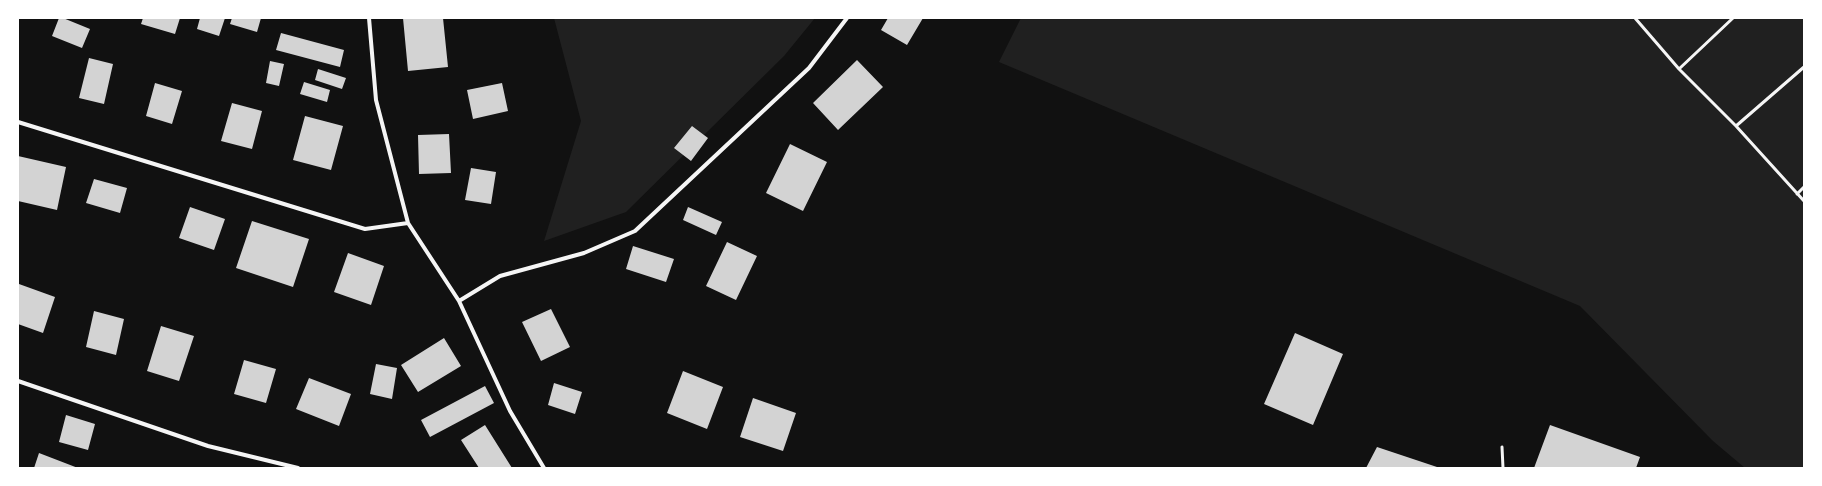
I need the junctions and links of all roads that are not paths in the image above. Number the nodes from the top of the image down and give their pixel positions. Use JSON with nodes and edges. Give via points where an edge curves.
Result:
{"nodes":[{"id":1,"x":369,"y":18,"type":"edge"},
{"id":2,"x":847,"y":18,"type":"edge"},
{"id":3,"x":1635,"y":18,"type":"edge"},
{"id":4,"x":1733,"y":18,"type":"edge"},
{"id":5,"x":1804,"y":67,"type":"edge"},
{"id":6,"x":1679,"y":69,"type":"junction"},
{"id":7,"x":18,"y":122,"type":"edge"},
{"id":8,"x":1736,"y":126,"type":"junction"},
{"id":9,"x":1804,"y":187,"type":"edge"},
{"id":10,"x":1797,"y":194,"type":"junction"},
{"id":11,"x":1804,"y":201,"type":"edge"},
{"id":12,"x":408,"y":223,"type":"junction"},
{"id":13,"x":459,"y":300,"type":"junction"},
{"id":14,"x":18,"y":381,"type":"edge"},
{"id":15,"x":1502,"y":447,"type":"dead end"},
{"id":16,"x":298,"y":468,"type":"edge"},
{"id":17,"x":544,"y":468,"type":"edge"},
{"id":18,"x":1503,"y":468,"type":"edge"}],
"edges":[{"from":1,"to":12,"type":"street","via":[[376,100]]},
{"from":2,"to":13,"type":"street","via":[[809,68],[635,231],[584,253],[500,276]]},
{"from":3,"to":6,"type":"lane"},
{"from":4,"to":6,"type":"lane"},
{"from":5,"to":8,"type":"lane"},
{"from":6,"to":8,"type":"lane"},
{"from":7,"to":12,"type":"street","via":[[365,229]]},
{"from":8,"to":10,"type":"lane"},
{"from":9,"to":10,"type":"lane"},
{"from":10,"to":11,"type":"lane"},
{"from":12,"to":13,"type":"street"},
{"from":13,"to":17,"type":"street","via":[[510,411]]},
{"from":14,"to":16,"type":"street","via":[[208,446]]},
{"from":15,"to":18,"type":"lane"}]}
